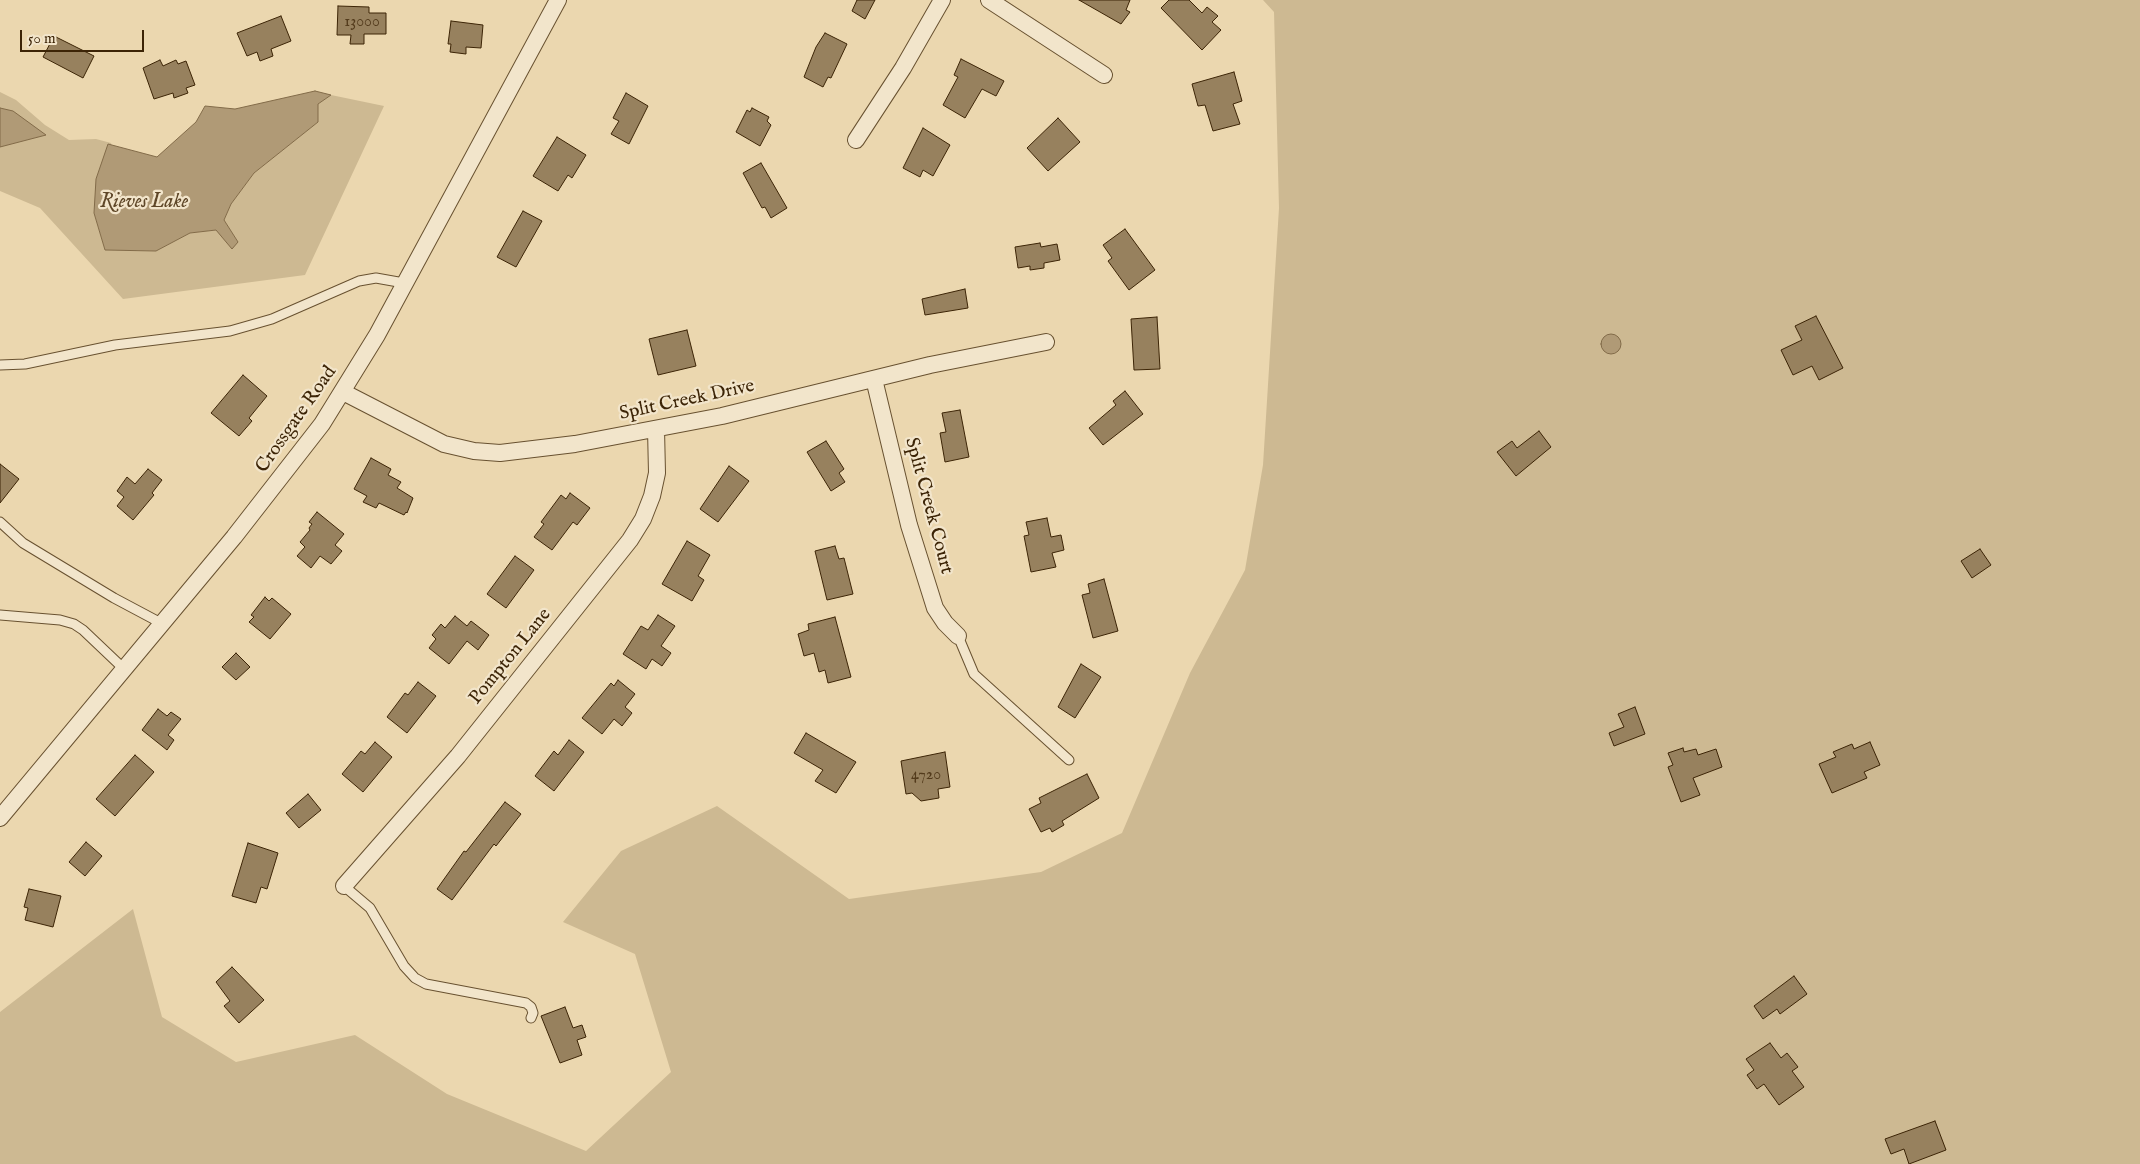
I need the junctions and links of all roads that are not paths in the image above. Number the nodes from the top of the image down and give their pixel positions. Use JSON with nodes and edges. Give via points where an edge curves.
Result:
{"nodes":[{"id":1,"x":558,"y":0,"type":"edge"},
{"id":2,"x":942,"y":0,"type":"edge"},
{"id":3,"x":989,"y":0,"type":"edge"},
{"id":4,"x":1104,"y":74,"type":"dead end"},
{"id":5,"x":856,"y":140,"type":"dead end"},
{"id":6,"x":404,"y":283,"type":"junction"},
{"id":7,"x":1046,"y":342,"type":"dead end"},
{"id":8,"x":0,"y":365,"type":"edge"},
{"id":9,"x":874,"y":379,"type":"junction"},
{"id":10,"x":343,"y":392,"type":"junction"},
{"id":11,"x":656,"y":429,"type":"junction"},
{"id":12,"x":0,"y":522,"type":"edge"},
{"id":13,"x":0,"y":615,"type":"edge"},
{"id":14,"x":161,"y":623,"type":"junction"},
{"id":15,"x":958,"y":636,"type":"joint"},
{"id":16,"x":123,"y":668,"type":"junction"},
{"id":17,"x":1069,"y":760,"type":"dead end"},
{"id":18,"x":0,"y":818,"type":"edge"},
{"id":19,"x":344,"y":886,"type":"joint"},
{"id":20,"x":531,"y":1018,"type":"dead end"}],
"edges":[{"from":1,"to":6,"type":"street","name":"Crossgate Road"},
{"from":2,"to":5,"type":"street"},
{"from":3,"to":4,"type":"street"},
{"from":6,"to":8,"type":"lane","via":[[376,278],[359,282],[272,319],[230,331],[115,345],[25,364]]},
{"from":6,"to":10,"type":"street","name":"Crossgate Road"},
{"from":7,"to":9,"type":"street","name":"Split Creek Drive"},
{"from":9,"to":11,"type":"street","name":"Split Creek Drive"},
{"from":9,"to":15,"type":"street","name":"Split Creek Court","via":[[909,525],[935,608]]},
{"from":10,"to":11,"type":"street","name":"Split Creek Drive","via":[[444,444],[474,451],[500,453],[554,448]]},
{"from":10,"to":14,"type":"street","name":"Crossgate Road","via":[[294,461]]},
{"from":11,"to":19,"type":"street","name":"Pompton Lane","via":[[657,473],[652,496],[630,540],[458,756]]},
{"from":12,"to":14,"type":"lane","via":[[23,543]]},
{"from":13,"to":16,"type":"lane","via":[[74,624]]},
{"from":14,"to":16,"type":"street","name":"Crossgate Road"},
{"from":15,"to":17,"type":"lane","via":[[974,674]]},
{"from":16,"to":18,"type":"street","name":"Crossgate Road"},
{"from":19,"to":20,"type":"lane","via":[[370,908],[404,966],[415,978],[426,984],[526,1003],[531,1007]]}]}
